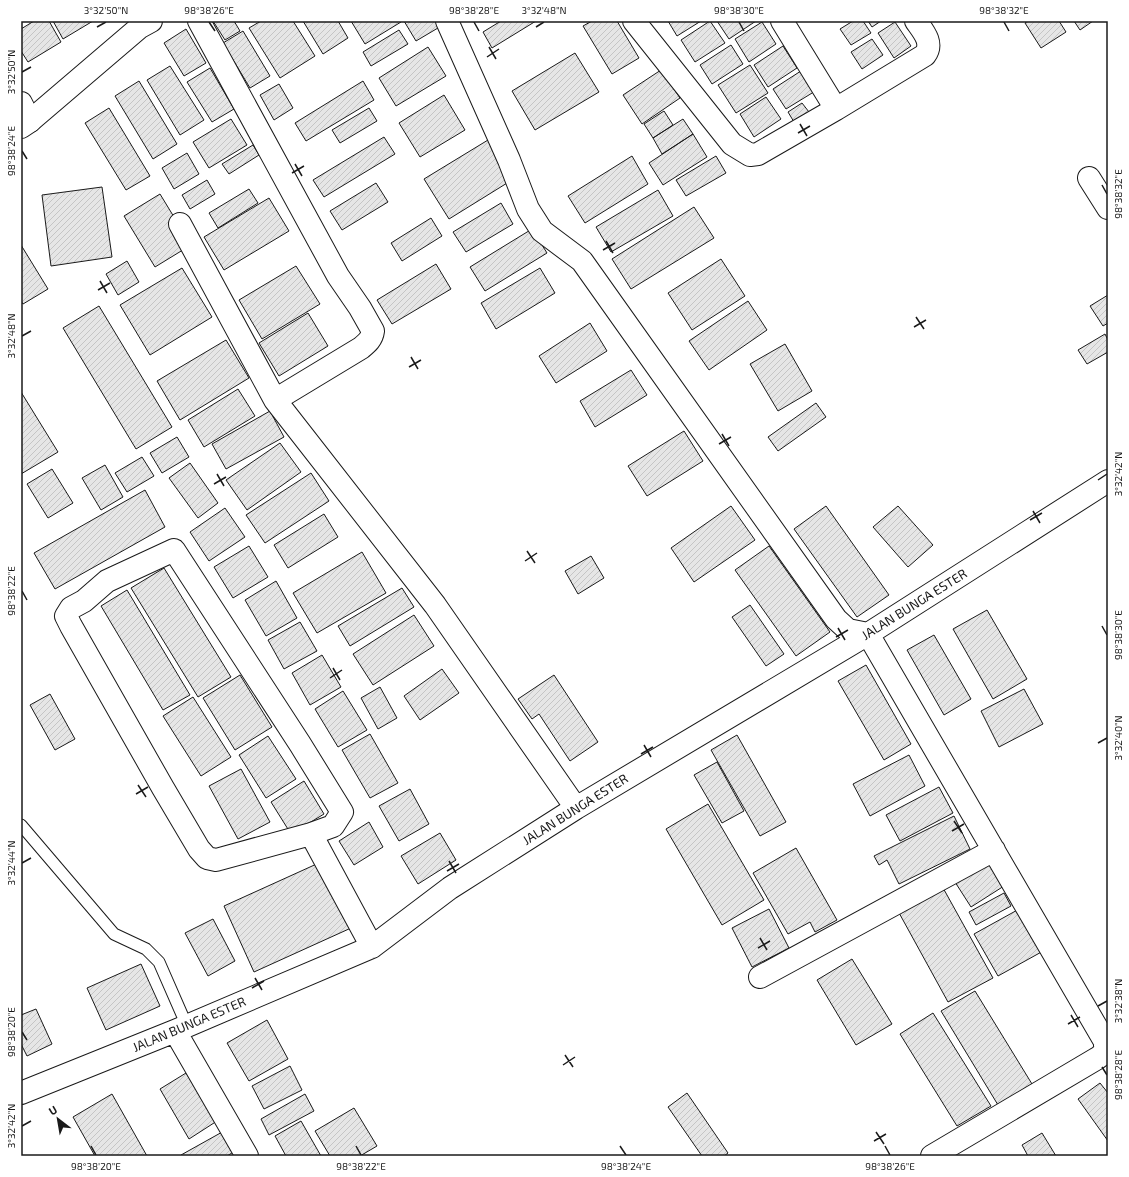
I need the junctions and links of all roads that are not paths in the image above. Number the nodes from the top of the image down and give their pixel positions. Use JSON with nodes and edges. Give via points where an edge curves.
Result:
{"nodes":[{"id":1,"x":151,"y":21,"type":"edge"},
{"id":2,"x":199,"y":21,"type":"edge"},
{"id":3,"x":447,"y":21,"type":"edge"},
{"id":4,"x":634,"y":21,"type":"edge"},
{"id":5,"x":782,"y":21,"type":"edge"},
{"id":6,"x":916,"y":21,"type":"edge"},
{"id":7,"x":836,"y":109,"type":"junction"},
{"id":8,"x":24,"y":117,"type":"edge"},
{"id":9,"x":1089,"y":178,"type":"dead end"},
{"id":10,"x":1108,"y":208,"type":"edge"},
{"id":11,"x":180,"y":224,"type":"dead end"},
{"id":12,"x":275,"y":400,"type":"junction"},
{"id":13,"x":1108,"y":481,"type":"edge"},
{"id":14,"x":868,"y":634,"type":"junction"},
{"id":15,"x":576,"y":808,"type":"junction"},
{"id":16,"x":21,"y":825,"type":"edge"},
{"id":17,"x":311,"y":834,"type":"junction"},
{"id":18,"x":994,"y":850,"type":"junction"},
{"id":19,"x":372,"y":947,"type":"junction"},
{"id":20,"x":760,"y":976,"type":"dead end"},
{"id":21,"x":181,"y":1029,"type":"junction"},
{"id":22,"x":21,"y":1093,"type":"edge"},
{"id":23,"x":247,"y":1156,"type":"edge"},
{"id":24,"x":932,"y":1156,"type":"edge"}],
"edges":[{"from":1,"to":8,"type":"street","via":[[140,26]]},
{"from":2,"to":12,"type":"street","via":[[338,276],[373,331],[369,342],[361,348]]},
{"from":3,"to":14,"type":"street","via":[[528,209],[542,231],[582,261],[836,619],[848,630]]},
{"from":4,"to":7,"type":"street","via":[[732,144],[750,155],[758,154]]},
{"from":5,"to":7,"type":"street"},
{"from":6,"to":7,"type":"street","via":[[928,38],[928,51],[925,55]]},
{"from":9,"to":10,"type":"street"},
{"from":11,"to":12,"type":"street"},
{"from":12,"to":15,"type":"street","via":[[435,605]]},
{"from":13,"to":14,"type":"street","name":"JALAN BUNGA ESTER"},
{"from":14,"to":15,"type":"street","name":"JALAN BUNGA ESTER"},
{"from":14,"to":18,"type":"street"},
{"from":15,"to":19,"type":"street","name":"JALAN BUNGA ESTER","via":[[450,888]]},
{"from":16,"to":21,"type":"lane","via":[[114,934],[146,949],[159,962]]},
{"from":17,"to":17,"type":"street","via":[[216,860],[207,858],[199,850],[71,626],[66,616],[71,608],[107,581],[174,550],[342,812],[333,826]]},
{"from":17,"to":19,"type":"street"},
{"from":18,"to":20,"type":"street"},
{"from":18,"to":24,"type":"street","via":[[1106,1046],[1102,1055],[1096,1059]]},
{"from":19,"to":21,"type":"street","name":"JALAN BUNGA ESTER"},
{"from":21,"to":22,"type":"street","name":"JALAN BUNGA ESTER"},
{"from":21,"to":23,"type":"street"}]}
